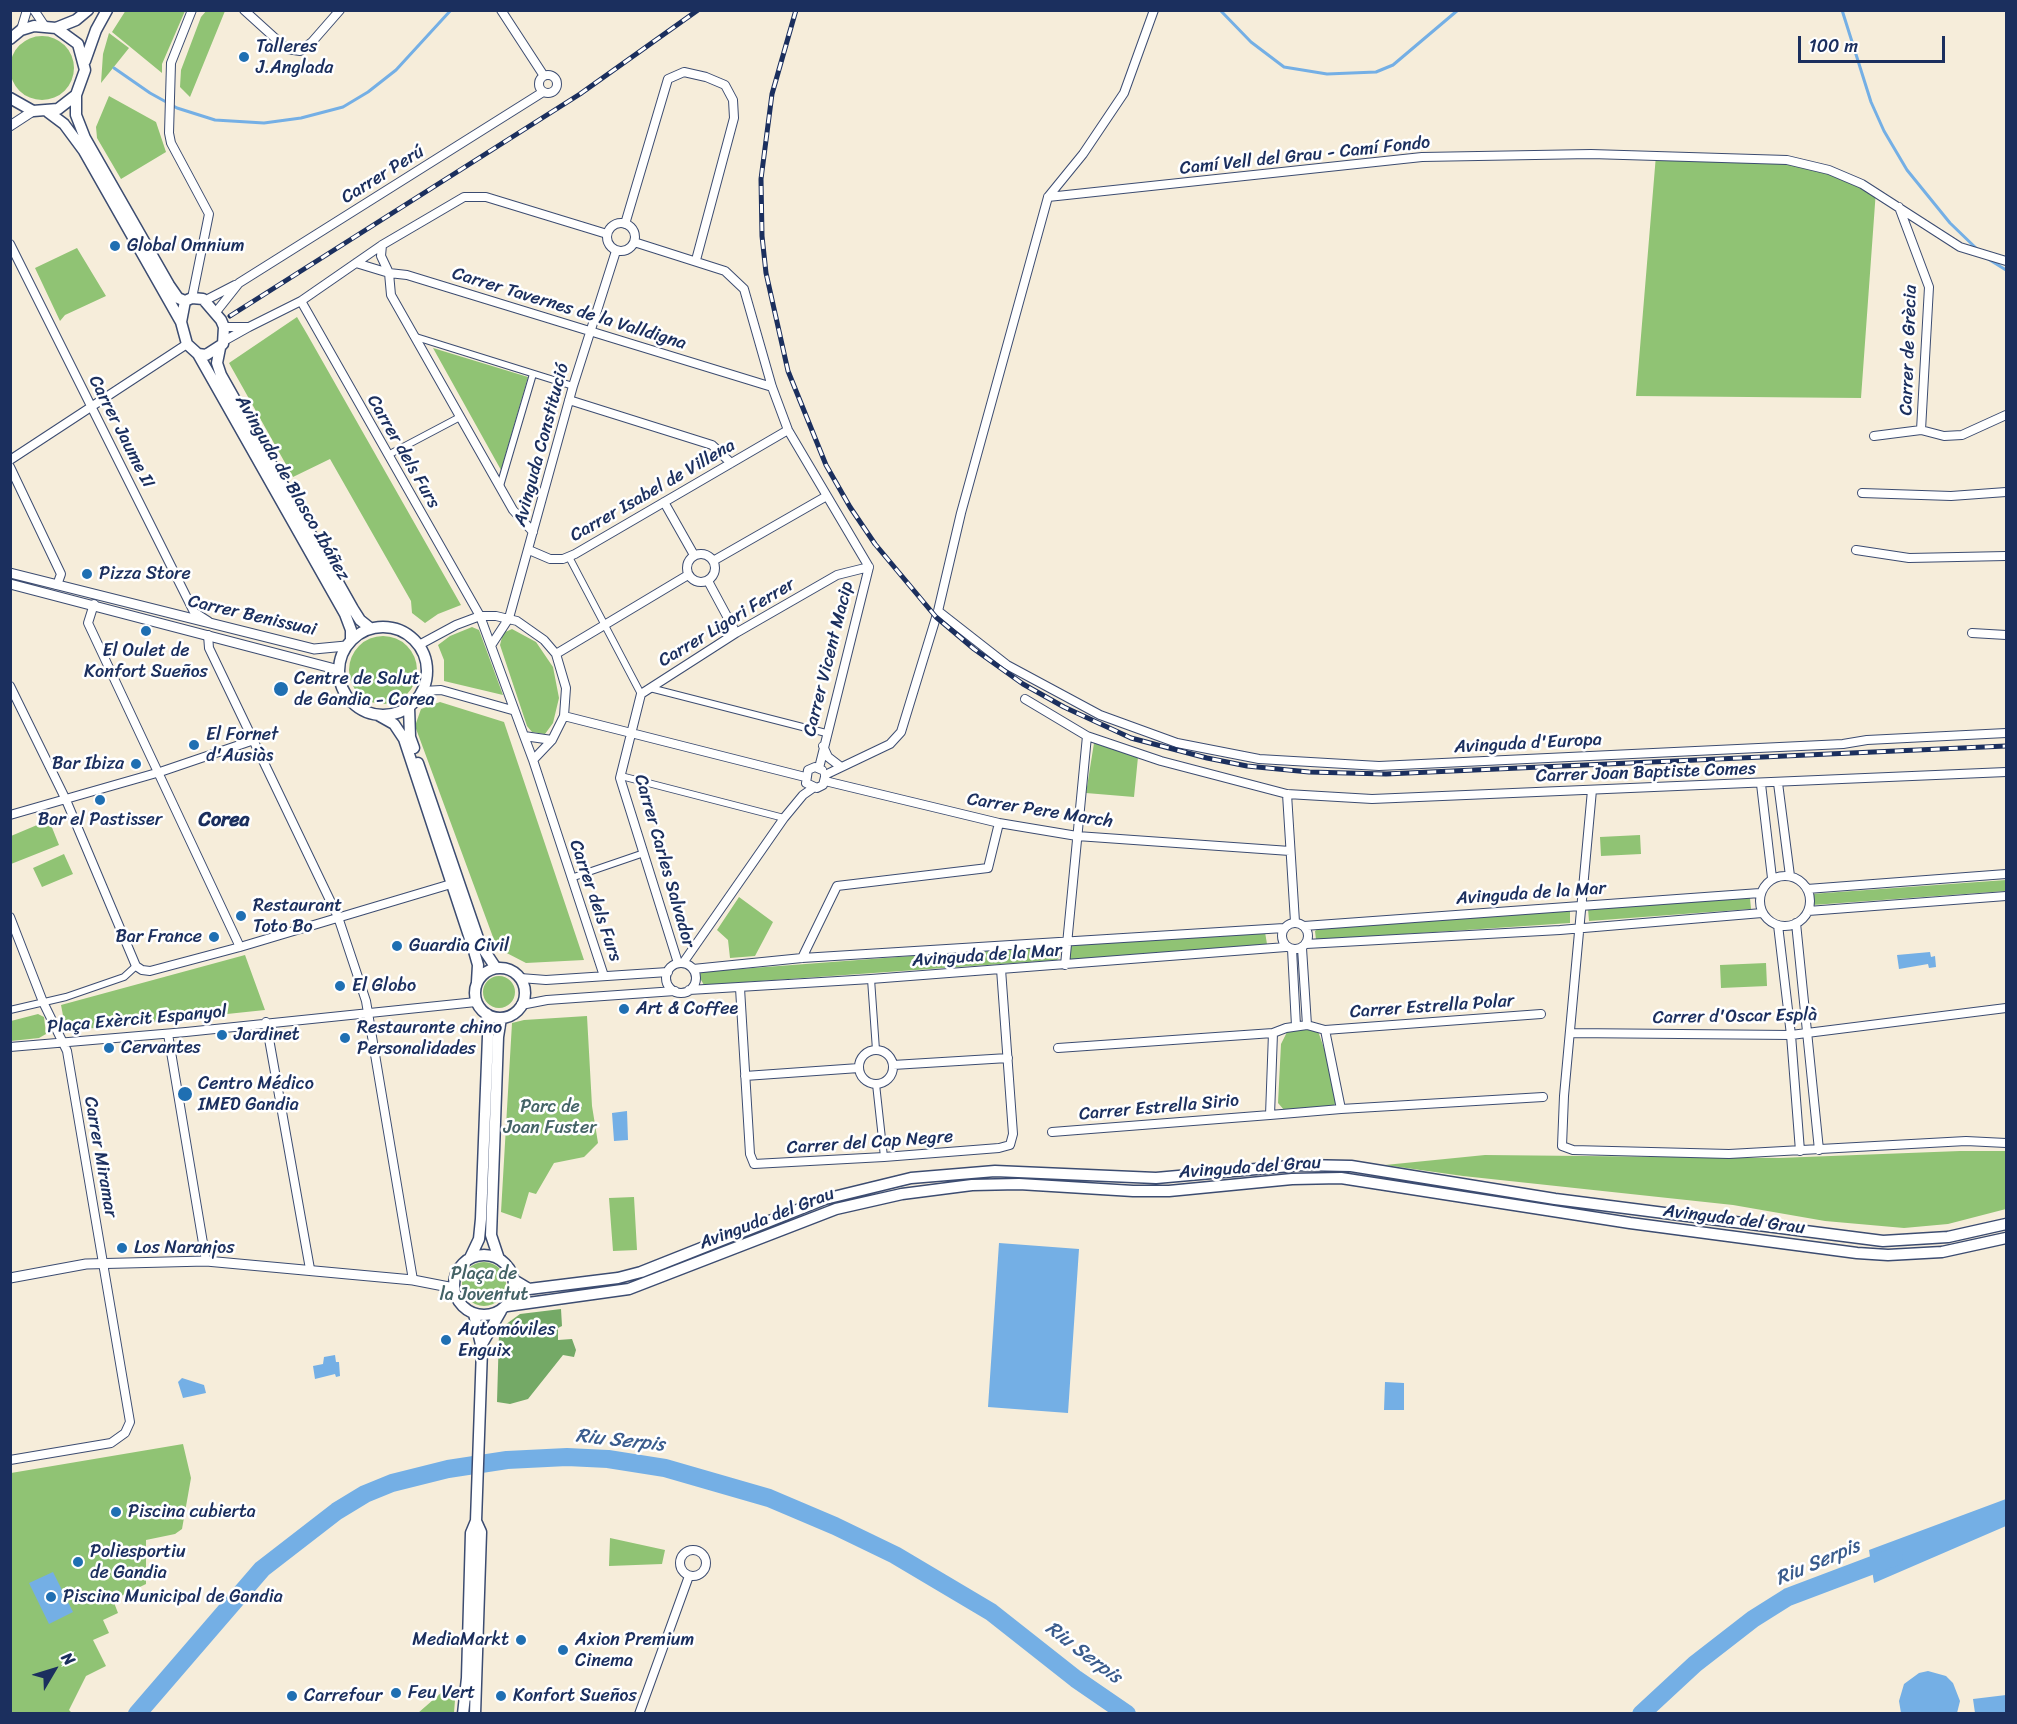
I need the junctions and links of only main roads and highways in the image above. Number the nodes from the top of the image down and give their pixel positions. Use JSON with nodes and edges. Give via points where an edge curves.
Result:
{"nodes":[{"id":1,"x":88,"y":10,"type":"edge"},
{"id":2,"x":107,"y":10,"type":"edge"},
{"id":3,"x":56,"y":28,"type":"junction"},
{"id":4,"x":10,"y":39,"type":"edge"},
{"id":5,"x":85,"y":62,"type":"junction"},
{"id":6,"x":76,"y":95,"type":"junction"},
{"id":7,"x":11,"y":100,"type":"edge"},
{"id":8,"x":48,"y":112,"type":"junction"},
{"id":9,"x":188,"y":300,"type":"junction"},
{"id":10,"x":181,"y":322,"type":"junction"},
{"id":11,"x":222,"y":345,"type":"junction"},
{"id":12,"x":198,"y":354,"type":"junction"},
{"id":13,"x":370,"y":628,"type":"junction"},
{"id":14,"x":349,"y":644,"type":"junction"},
{"id":15,"x":409,"y":707,"type":"junction"},
{"id":16,"x":378,"y":715,"type":"junction"},
{"id":17,"x":496,"y":968,"type":"junction"},
{"id":18,"x":477,"y":982,"type":"junction"},
{"id":19,"x":487,"y":1014,"type":"junction"},
{"id":20,"x":501,"y":1018,"type":"junction"},
{"id":21,"x":2007,"y":1224,"type":"edge"},
{"id":22,"x":2007,"y":1238,"type":"edge"},
{"id":23,"x":470,"y":1258,"type":"junction"},
{"id":24,"x":499,"y":1259,"type":"junction"},
{"id":25,"x":514,"y":1280,"type":"junction"},
{"id":26,"x":505,"y":1308,"type":"junction"},
{"id":27,"x":474,"y":1314,"type":"junction"},
{"id":28,"x":482,"y":1344,"type":"junction"},
{"id":29,"x":476,"y":1521,"type":"junction"},
{"id":30,"x":463,"y":1713,"type":"edge"},
{"id":31,"x":475,"y":1713,"type":"edge"}],
"edges":[{"from":1,"to":3,"type":"main road","via":[[76,21]]},
{"from":2,"to":5,"type":"main road"},
{"from":3,"to":4,"type":"main road","via":[[44,25],[21,30]]},
{"from":3,"to":5,"type":"main road","via":[[78,44]]},
{"from":5,"to":6,"type":"main road","via":[[84,79]]},
{"from":6,"to":8,"type":"main road"},
{"from":6,"to":9,"type":"main road","via":[[76,115],[85,138],[169,285],[178,298]]},
{"from":7,"to":8,"type":"main road","via":[[33,111]]},
{"from":8,"to":10,"type":"main road","via":[[67,127],[84,151]]},
{"from":9,"to":10,"type":"main road"},
{"from":9,"to":11,"type":"main road","via":[[206,300],[216,312],[224,327]]},
{"from":10,"to":12,"type":"main road","via":[[187,344]]},
{"from":11,"to":12,"type":"main road","via":[[210,354]]},
{"from":11,"to":13,"type":"main road","name":"Avinguda de Blasco Ibáñez","via":[[217,363],[221,375],[353,609]]},
{"from":12,"to":14,"type":"main road","name":"Avinguda de Blasco Ibáñez","via":[[345,614],[351,630]]},
{"from":13,"to":14,"type":"main road"},
{"from":13,"to":15,"type":"main road","via":[[398,629],[419,645],[428,667],[423,691]]},
{"from":14,"to":16,"type":"main road","via":[[339,670],[341,686],[357,706]]},
{"from":15,"to":16,"type":"main road"},
{"from":15,"to":17,"type":"main road","via":[[410,737],[435,812],[480,944]]},
{"from":16,"to":18,"type":"main road","via":[[394,724],[404,739],[478,965]]},
{"from":17,"to":18,"type":"main road"},
{"from":17,"to":20,"type":"main road","via":[[509,970],[520,978],[524,991],[516,1012]]},
{"from":18,"to":19,"type":"main road","via":[[476,1002]]},
{"from":19,"to":20,"type":"main road"},
{"from":19,"to":23,"type":"main road","via":[[481,1219],[479,1239]]},
{"from":20,"to":24,"type":"main road","via":[[492,1227]]},
{"from":21,"to":25,"type":"main road","name":"Avinguda del Grau","via":[[1935,1239],[1867,1240],[1555,1199],[1343,1165],[1156,1178],[974,1172],[910,1178],[825,1199],[629,1275],[600,1282],[529,1289]]},
{"from":22,"to":26,"type":"main road","name":"Avinguda del Grau","via":[[1942,1252],[1857,1253],[1341,1178],[1169,1191],[972,1185],[902,1194],[836,1209],[629,1289]]},
{"from":23,"to":24,"type":"main road","via":[[480,1255]]},
{"from":23,"to":27,"type":"main road","via":[[460,1268],[454,1288],[461,1304]]},
{"from":24,"to":25,"type":"main road"},
{"from":25,"to":26,"type":"main road","via":[[512,1297]]},
{"from":26,"to":27,"type":"main road","via":[[493,1314]]},
{"from":26,"to":28,"type":"main road"},
{"from":27,"to":28,"type":"main road"},
{"from":28,"to":29,"type":"main road"},
{"from":29,"to":30,"type":"main road","via":[[471,1533]]},
{"from":29,"to":31,"type":"main road","via":[[481,1532]]}]}
